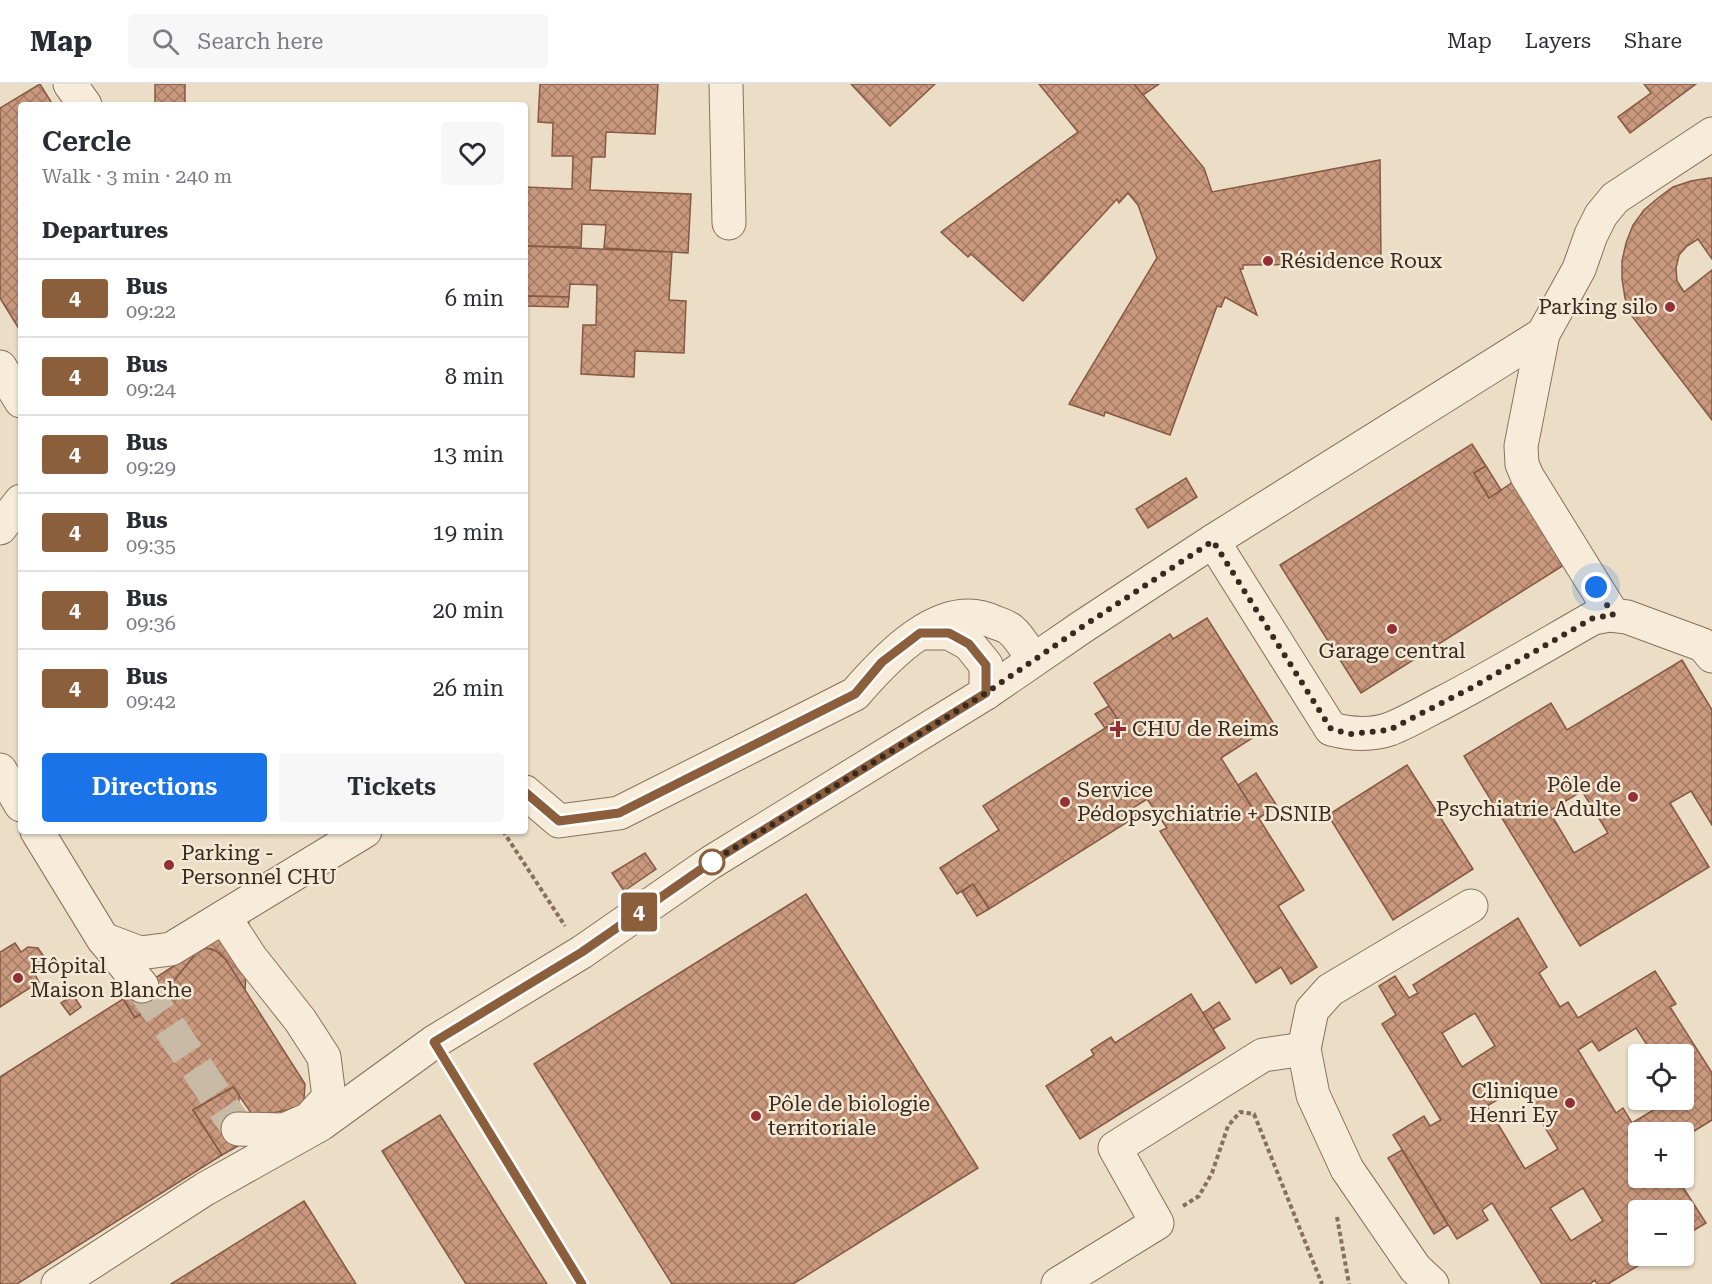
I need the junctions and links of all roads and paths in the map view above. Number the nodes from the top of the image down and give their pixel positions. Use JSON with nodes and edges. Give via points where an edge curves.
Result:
{"nodes":[{"id":1,"x":70,"y":84,"type":"edge"},
{"id":2,"x":726,"y":84,"type":"edge"},
{"id":3,"x":83,"y":102,"type":"edge"},
{"id":4,"x":1712,"y":134,"type":"edge"},
{"id":5,"x":729,"y":223,"type":"dead end"},
{"id":6,"x":1543,"y":334,"type":"junction"},
{"id":7,"x":0,"y":367,"type":"edge"},
{"id":8,"x":18,"y":396,"type":"edge"},
{"id":9,"x":18,"y":505,"type":"edge"},
{"id":10,"x":0,"y":528,"type":"edge"},
{"id":11,"x":1213,"y":541,"type":"junction"},
{"id":12,"x":1613,"y":615,"type":"junction"},
{"id":13,"x":920,"y":633,"type":"junction"},
{"id":14,"x":1712,"y":656,"type":"edge"},
{"id":15,"x":1033,"y":660,"type":"junction"},
{"id":16,"x":986,"y":693,"type":"junction"},
{"id":17,"x":0,"y":770,"type":"edge"},
{"id":18,"x":528,"y":795,"type":"edge"},
{"id":19,"x":18,"y":800,"type":"edge"},
{"id":20,"x":39,"y":834,"type":"edge"},
{"id":21,"x":360,"y":834,"type":"edge"},
{"id":22,"x":505,"y":834,"type":"edge"},
{"id":23,"x":1471,"y":906,"type":"dead end"},
{"id":24,"x":224,"y":917,"type":"junction"},
{"id":25,"x":568,"y":931,"type":"dead end"},
{"id":26,"x":102,"y":939,"type":"junction"},
{"id":27,"x":142,"y":987,"type":"tunnel mouth"},
{"id":28,"x":1304,"y":1048,"type":"junction"},
{"id":29,"x":238,"y":1129,"type":"dead end"},
{"id":30,"x":1365,"y":1196,"type":"junction"},
{"id":31,"x":1157,"y":1223,"type":"junction"},
{"id":32,"x":58,"y":1284,"type":"edge"},
{"id":33,"x":1058,"y":1284,"type":"edge"},
{"id":34,"x":1322,"y":1284,"type":"edge"},
{"id":35,"x":1349,"y":1284,"type":"edge"},
{"id":36,"x":1432,"y":1284,"type":"edge"}],
"edges":[{"from":1,"to":3,"type":"lane"},
{"from":2,"to":5,"type":"lane"},
{"from":4,"to":6,"type":"lane","via":[[1615,198],[1601,215],[1580,268]]},
{"from":6,"to":11,"type":"lane"},
{"from":6,"to":12,"type":"lane","via":[[1521,446],[1522,464]]},
{"from":7,"to":8,"type":"lane"},
{"from":9,"to":10,"type":"lane"},
{"from":11,"to":12,"type":"lane","via":[[1331,729],[1350,734],[1389,730],[1593,618]]},
{"from":11,"to":15,"type":"lane"},
{"from":12,"to":14,"type":"lane","via":[[1703,645]]},
{"from":13,"to":15,"type":"lane","via":[[953,617],[985,617],[1011,629]]},
{"from":13,"to":16,"type":"lane","via":[[949,633],[969,644],[986,665]]},
{"from":13,"to":18,"type":"lane","via":[[882,662],[855,694],[619,813],[559,821]]},
{"from":15,"to":16,"type":"lane"},
{"from":16,"to":32,"type":"lane","via":[[710,863],[582,952],[434,1042],[321,1124],[205,1189]]},
{"from":17,"to":19,"type":"lane"},
{"from":20,"to":26,"type":"lane"},
{"from":21,"to":24,"type":"lane"},
{"from":22,"to":25,"type":"path"},
{"from":23,"to":28,"type":"lane","via":[[1330,990],[1312,1010]]},
{"from":24,"to":26,"type":"lane","via":[[171,949],[140,953]]},
{"from":24,"to":29,"type":"lane","via":[[324,1057],[329,1097],[309,1119],[284,1130]]},
{"from":26,"to":27,"type":"lane"},
{"from":28,"to":30,"type":"lane","via":[[1313,1095],[1347,1169]]},
{"from":28,"to":31,"type":"lane","via":[[1263,1055],[1115,1148]]},
{"from":30,"to":35,"type":"path","via":[[1336,1210]]},
{"from":30,"to":36,"type":"lane","via":[[1415,1268]]},
{"from":31,"to":33,"type":"lane"},
{"from":31,"to":34,"type":"path","via":[[1199,1196],[1212,1173],[1228,1126],[1240,1112],[1254,1114]]}]}
